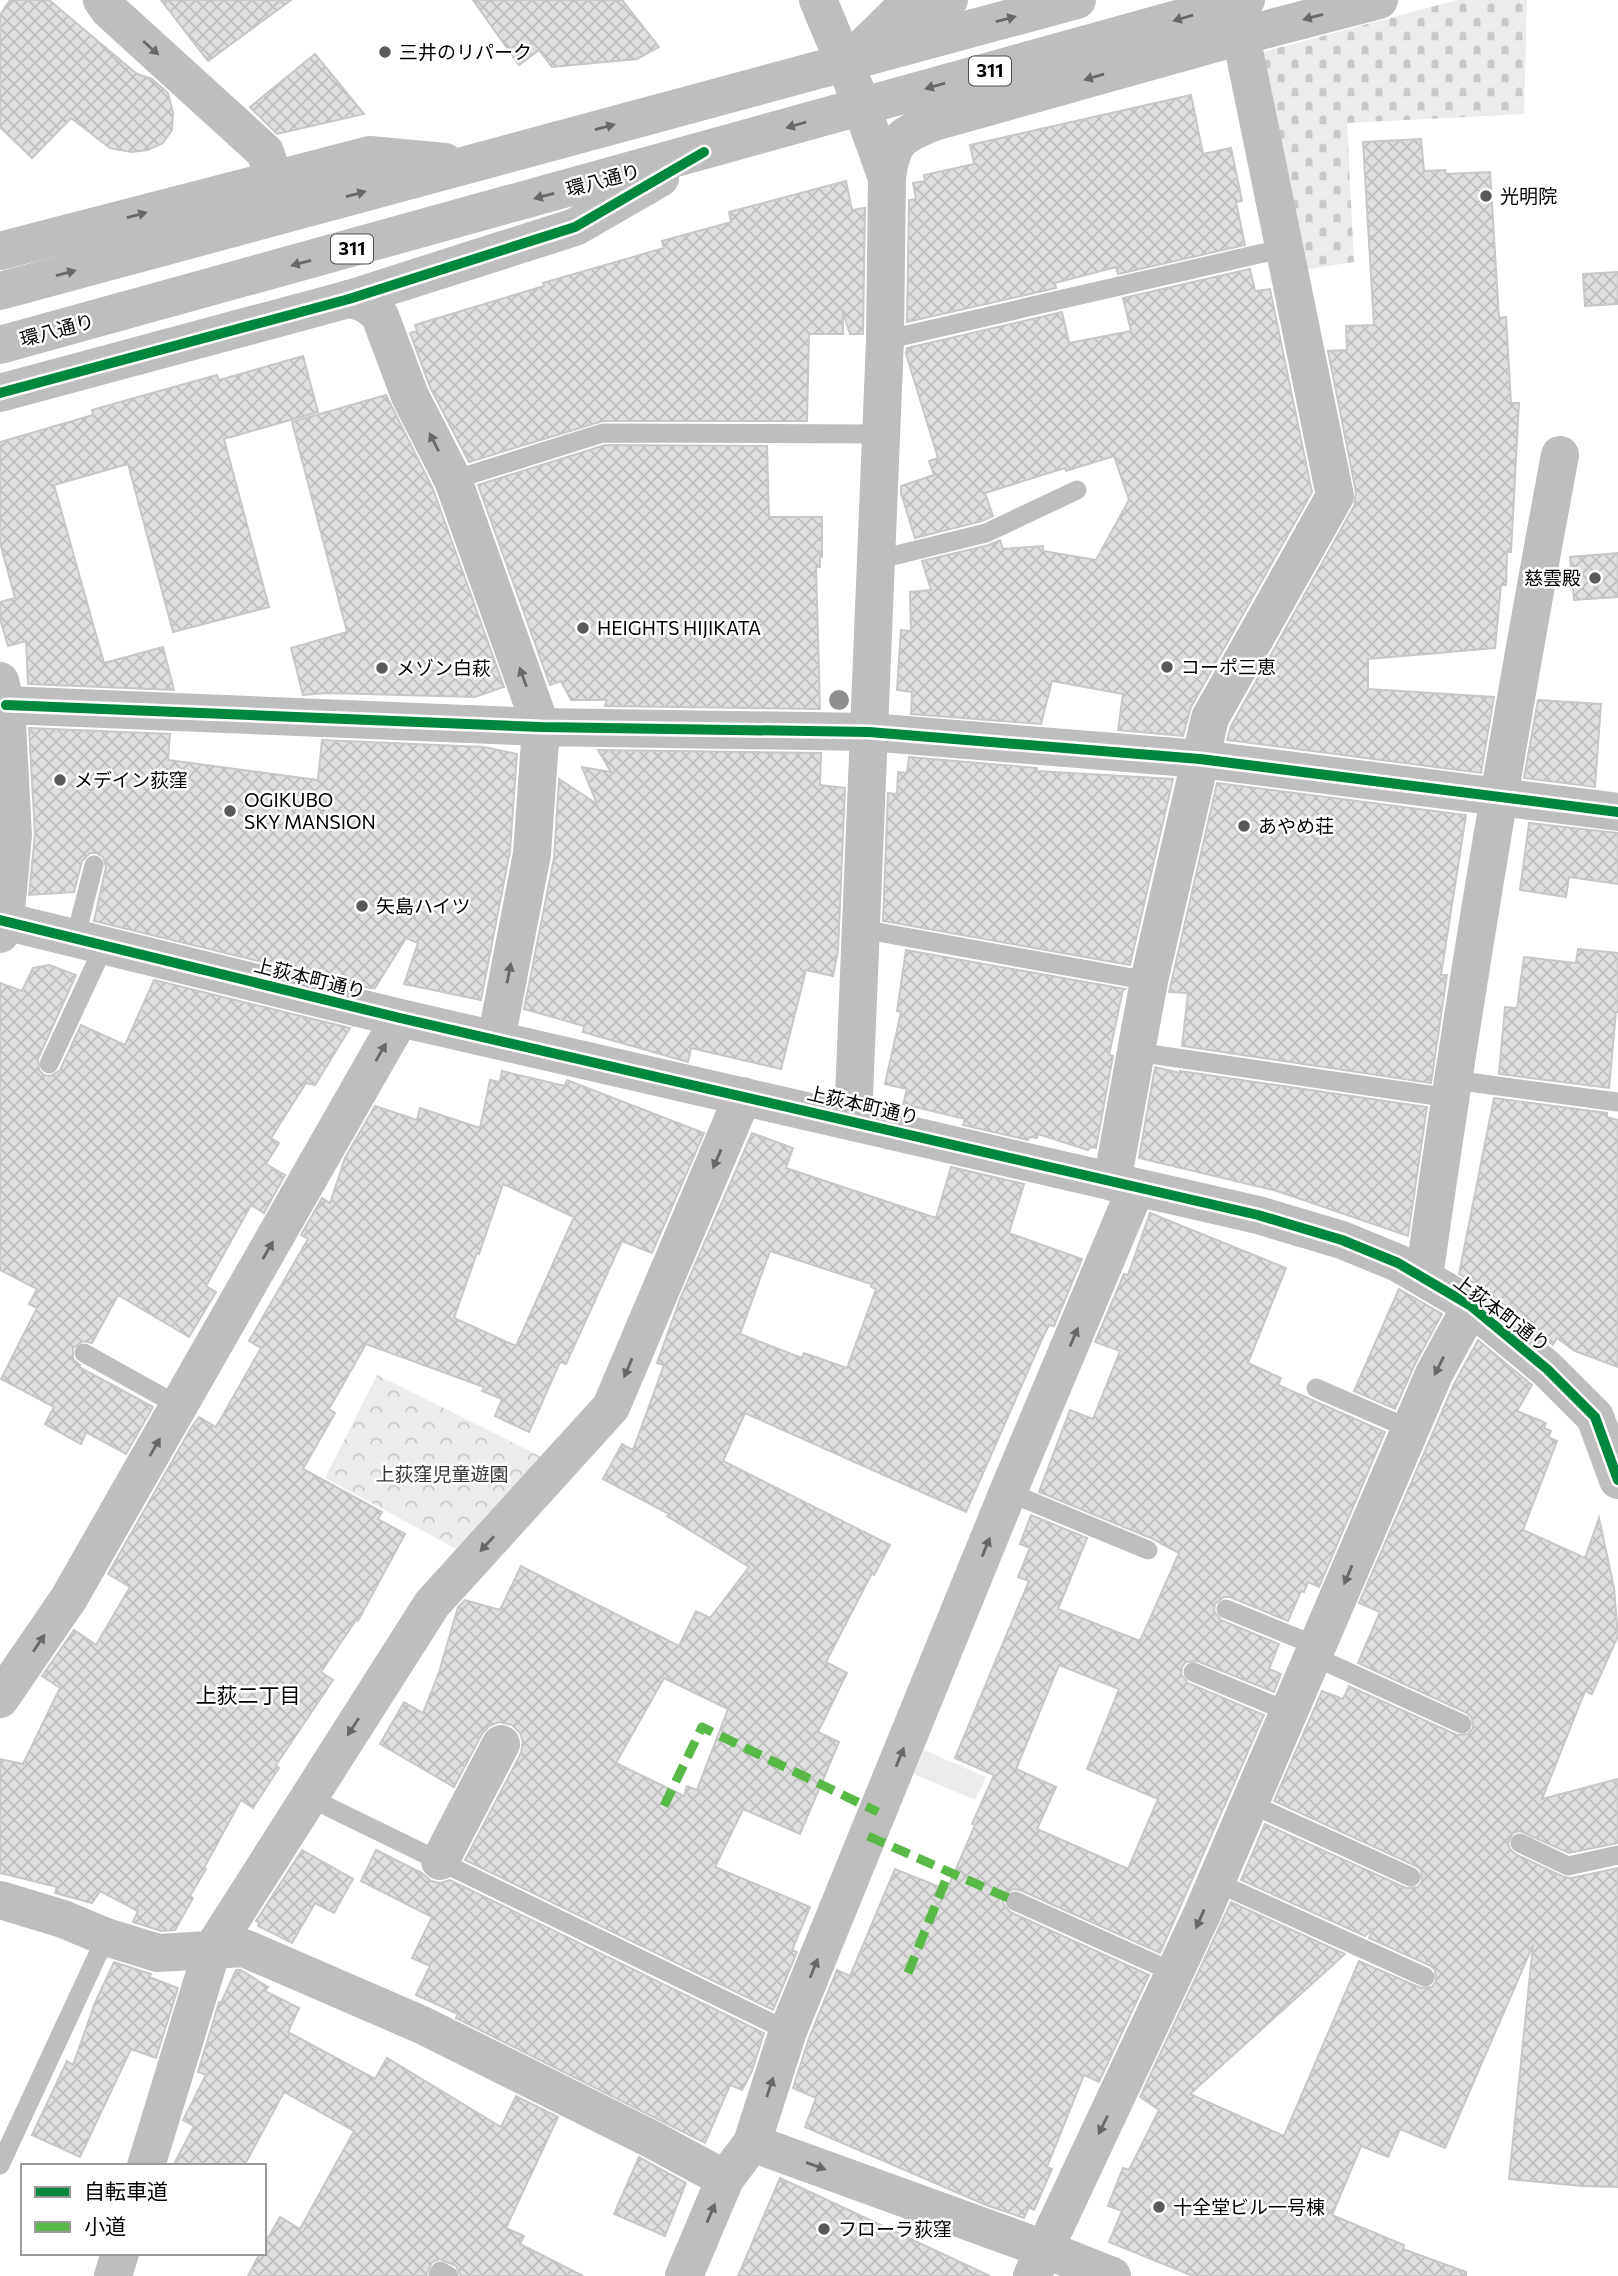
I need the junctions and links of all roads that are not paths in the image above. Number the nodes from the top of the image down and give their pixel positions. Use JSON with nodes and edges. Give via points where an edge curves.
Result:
{"nodes":[{"id":1,"x":102,"y":0,"type":"edge"},
{"id":2,"x":818,"y":0,"type":"edge"},
{"id":3,"x":949,"y":0,"type":"edge"},
{"id":4,"x":1077,"y":0,"type":"edge"},
{"id":5,"x":1379,"y":0,"type":"edge"},
{"id":6,"x":1244,"y":18,"type":"edge"},
{"id":7,"x":846,"y":64,"type":"junction"},
{"id":8,"x":862,"y":107,"type":"junction"},
{"id":9,"x":704,"y":152,"type":"junction"},
{"id":10,"x":468,"y":164,"type":"junction"},
{"id":11,"x":887,"y":178,"type":"junction"},
{"id":12,"x":274,"y":179,"type":"junction"},
{"id":13,"x":1286,"y":248,"type":"junction"},
{"id":14,"x":0,"y":251,"type":"edge"},
{"id":15,"x":0,"y":291,"type":"edge"},
{"id":16,"x":349,"y":299,"type":"junction"},
{"id":17,"x":885,"y":340,"type":"junction"},
{"id":18,"x":0,"y":345,"type":"edge"},
{"id":19,"x":0,"y":393,"type":"edge"},
{"id":20,"x":880,"y":434,"type":"junction"},
{"id":21,"x":1560,"y":455,"type":"dead end"},
{"id":22,"x":453,"y":480,"type":"junction"},
{"id":23,"x":1077,"y":490,"type":"dead end"},
{"id":24,"x":876,"y":560,"type":"junction"},
{"id":25,"x":3,"y":693,"type":"edge"},
{"id":26,"x":541,"y":727,"type":"junction"},
{"id":27,"x":869,"y":732,"type":"junction"},
{"id":28,"x":1200,"y":759,"type":"junction"},
{"id":29,"x":1500,"y":797,"type":"junction"},
{"id":30,"x":1618,"y":812,"type":"edge"},
{"id":31,"x":94,"y":865,"type":"dead end"},
{"id":32,"x":2,"y":925,"type":"edge"},
{"id":33,"x":861,"y":929,"type":"junction"},
{"id":34,"x":89,"y":942,"type":"junction"},
{"id":35,"x":1149,"y":981,"type":"junction"},
{"id":36,"x":400,"y":1018,"type":"junction"},
{"id":37,"x":496,"y":1040,"type":"junction"},
{"id":38,"x":1136,"y":1052,"type":"junction"},
{"id":39,"x":49,"y":1063,"type":"dead end"},
{"id":40,"x":1451,"y":1089,"type":"junction"},
{"id":41,"x":743,"y":1096,"type":"junction"},
{"id":42,"x":1618,"y":1102,"type":"edge"},
{"id":43,"x":853,"y":1121,"type":"junction"},
{"id":44,"x":1124,"y":1185,"type":"junction"},
{"id":45,"x":1424,"y":1277,"type":"junction"},
{"id":46,"x":1471,"y":1306,"type":"junction"},
{"id":47,"x":84,"y":1353,"type":"dead end"},
{"id":48,"x":1316,"y":1388,"type":"dead end"},
{"id":49,"x":179,"y":1406,"type":"junction"},
{"id":50,"x":1607,"y":1415,"type":"edge"},
{"id":51,"x":1410,"y":1429,"type":"junction"},
{"id":52,"x":1618,"y":1480,"type":"edge"},
{"id":53,"x":1008,"y":1492,"type":"junction"},
{"id":54,"x":1148,"y":1550,"type":"dead end"},
{"id":55,"x":1226,"y":1609,"type":"dead end"},
{"id":56,"x":1315,"y":1651,"type":"junction"},
{"id":57,"x":1193,"y":1672,"type":"dead end"},
{"id":58,"x":0,"y":1699,"type":"edge"},
{"id":59,"x":1289,"y":1712,"type":"junction"},
{"id":60,"x":1462,"y":1724,"type":"dead end"},
{"id":61,"x":501,"y":1744,"type":"dead end"},
{"id":62,"x":308,"y":1797,"type":"junction"},
{"id":63,"x":1251,"y":1804,"type":"junction"},
{"id":64,"x":1520,"y":1843,"type":"dead end"},
{"id":65,"x":1618,"y":1855,"type":"edge"},
{"id":66,"x":440,"y":1861,"type":"junction"},
{"id":67,"x":1411,"y":1877,"type":"dead end"},
{"id":68,"x":1216,"y":1882,"type":"junction"},
{"id":69,"x":0,"y":1900,"type":"edge"},
{"id":70,"x":1016,"y":1901,"type":"dead end"},
{"id":71,"x":106,"y":1937,"type":"junction"},
{"id":72,"x":212,"y":1950,"type":"junction"},
{"id":73,"x":1175,"y":1973,"type":"junction"},
{"id":74,"x":1425,"y":1977,"type":"dead end"},
{"id":75,"x":788,"y":2031,"type":"junction"},
{"id":76,"x":752,"y":2143,"type":"junction"},
{"id":77,"x":147,"y":2164,"type":"edge"},
{"id":78,"x":0,"y":2165,"type":"edge"},
{"id":79,"x":725,"y":2179,"type":"junction"},
{"id":80,"x":119,"y":2255,"type":"edge"},
{"id":81,"x":1038,"y":2262,"type":"edge"},
{"id":82,"x":113,"y":2276,"type":"edge"},
{"id":83,"x":438,"y":2276,"type":"edge"},
{"id":84,"x":449,"y":2276,"type":"edge"},
{"id":85,"x":684,"y":2276,"type":"edge"},
{"id":86,"x":1111,"y":2276,"type":"edge"}],
"edges":[{"from":1,"to":12,"type":"street","one_way":true,"via":[[265,152]]},
{"from":2,"to":7,"type":"street"},
{"from":3,"to":7,"type":"street","via":[[896,15]]},
{"from":7,"to":4,"type":"street","number":"311","one_way":true},
{"from":5,"to":6,"type":"street","one_way":true},
{"from":6,"to":8,"type":"street","name":"環八通り","number":"311","one_way":true},
{"from":6,"to":11,"type":"street","one_way":true,"via":[[923,127],[904,137],[890,153]]},
{"from":6,"to":13,"type":"street"},
{"from":7,"to":8,"type":"street"},
{"from":10,"to":7,"type":"street","number":"311","one_way":true},
{"from":8,"to":9,"type":"street","name":"環八通り","number":"311","one_way":true},
{"from":8,"to":11,"type":"street"},
{"from":9,"to":16,"type":"street","number":"311","via":[[575,227]]},
{"from":9,"to":18,"type":"street","name":"環八通り","number":"311","one_way":true},
{"from":10,"to":12,"type":"street","number":"311","via":[[370,155]]},
{"from":15,"to":10,"type":"street","number":"311","one_way":true},
{"from":11,"to":17,"type":"street"},
{"from":14,"to":12,"type":"street","number":"311","one_way":true},
{"from":13,"to":17,"type":"lane"},
{"from":13,"to":28,"type":"street","via":[[1335,496],[1210,718]]},
{"from":16,"to":19,"type":"street","number":"311"},
{"from":22,"to":16,"type":"street","one_way":true,"via":[[410,396],[380,316],[362,301]]},
{"from":17,"to":20,"type":"street"},
{"from":20,"to":22,"type":"lane","via":[[603,433]]},
{"from":20,"to":24,"type":"street"},
{"from":21,"to":29,"type":"street"},
{"from":26,"to":22,"type":"street","one_way":true},
{"from":23,"to":24,"type":"lane","via":[[986,533]]},
{"from":24,"to":27,"type":"street"},
{"from":25,"to":26,"type":"street"},
{"from":25,"to":32,"type":"street","via":[[13,835]]},
{"from":26,"to":27,"type":"street"},
{"from":37,"to":26,"type":"street","one_way":true,"via":[[533,854]]},
{"from":27,"to":28,"type":"street"},
{"from":27,"to":33,"type":"street"},
{"from":28,"to":29,"type":"street"},
{"from":28,"to":35,"type":"street"},
{"from":29,"to":30,"type":"street"},
{"from":29,"to":40,"type":"street"},
{"from":31,"to":34,"type":"lane"},
{"from":32,"to":34,"type":"street","name":"上荻本町通り"},
{"from":33,"to":35,"type":"lane"},
{"from":33,"to":43,"type":"street"},
{"from":34,"to":36,"type":"street","name":"上荻本町通り"},
{"from":34,"to":39,"type":"lane"},
{"from":35,"to":38,"type":"street"},
{"from":36,"to":37,"type":"street","name":"上荻本町通り"},
{"from":49,"to":36,"type":"street","one_way":true},
{"from":37,"to":41,"type":"street","name":"上荻本町通り"},
{"from":38,"to":40,"type":"lane"},
{"from":38,"to":44,"type":"street"},
{"from":40,"to":42,"type":"lane"},
{"from":40,"to":45,"type":"street"},
{"from":41,"to":43,"type":"street","name":"上荻本町通り"},
{"from":41,"to":62,"type":"street","one_way":true,"via":[[611,1407],[432,1604]]},
{"from":43,"to":44,"type":"street","name":"上荻本町通り"},
{"from":44,"to":45,"type":"street","name":"上荻本町通り","via":[[1258,1215],[1342,1240]]},
{"from":53,"to":44,"type":"street","one_way":true},
{"from":45,"to":46,"type":"street","name":"上荻本町通り"},
{"from":46,"to":50,"type":"street","name":"上荻本町通り"},
{"from":46,"to":51,"type":"street","one_way":true},
{"from":47,"to":49,"type":"lane"},
{"from":48,"to":51,"type":"lane"},
{"from":58,"to":49,"type":"street","one_way":true,"via":[[69,1598]]},
{"from":50,"to":52,"type":"street","name":"上荻本町通り"},
{"from":51,"to":56,"type":"street","one_way":true},
{"from":53,"to":54,"type":"lane"},
{"from":75,"to":53,"type":"street","one_way":true},
{"from":55,"to":56,"type":"lane"},
{"from":56,"to":59,"type":"street"},
{"from":56,"to":60,"type":"lane"},
{"from":57,"to":59,"type":"lane"},
{"from":59,"to":63,"type":"street"},
{"from":61,"to":66,"type":"street"},
{"from":62,"to":66,"type":"lane"},
{"from":62,"to":72,"type":"street"},
{"from":63,"to":67,"type":"lane"},
{"from":63,"to":68,"type":"street"},
{"from":64,"to":65,"type":"lane","via":[[1568,1866]]},
{"from":66,"to":75,"type":"lane"},
{"from":68,"to":73,"type":"street","one_way":true},
{"from":68,"to":74,"type":"lane"},
{"from":69,"to":71,"type":"street"},
{"from":70,"to":73,"type":"lane"},
{"from":71,"to":72,"type":"street","via":[[158,1953]]},
{"from":71,"to":78,"type":"lane"},
{"from":72,"to":77,"type":"street"},
{"from":72,"to":79,"type":"street","via":[[244,1948],[350,1992]]},
{"from":73,"to":81,"type":"street","one_way":true},
{"from":76,"to":75,"type":"street","one_way":true},
{"from":76,"to":79,"type":"street"},
{"from":76,"to":81,"type":"street","one_way":true},
{"from":85,"to":79,"type":"street","one_way":true},
{"from":80,"to":82,"type":"street"},
{"from":81,"to":86,"type":"street"},
{"from":83,"to":84,"type":"lane","via":[[440,2271]]}]}
